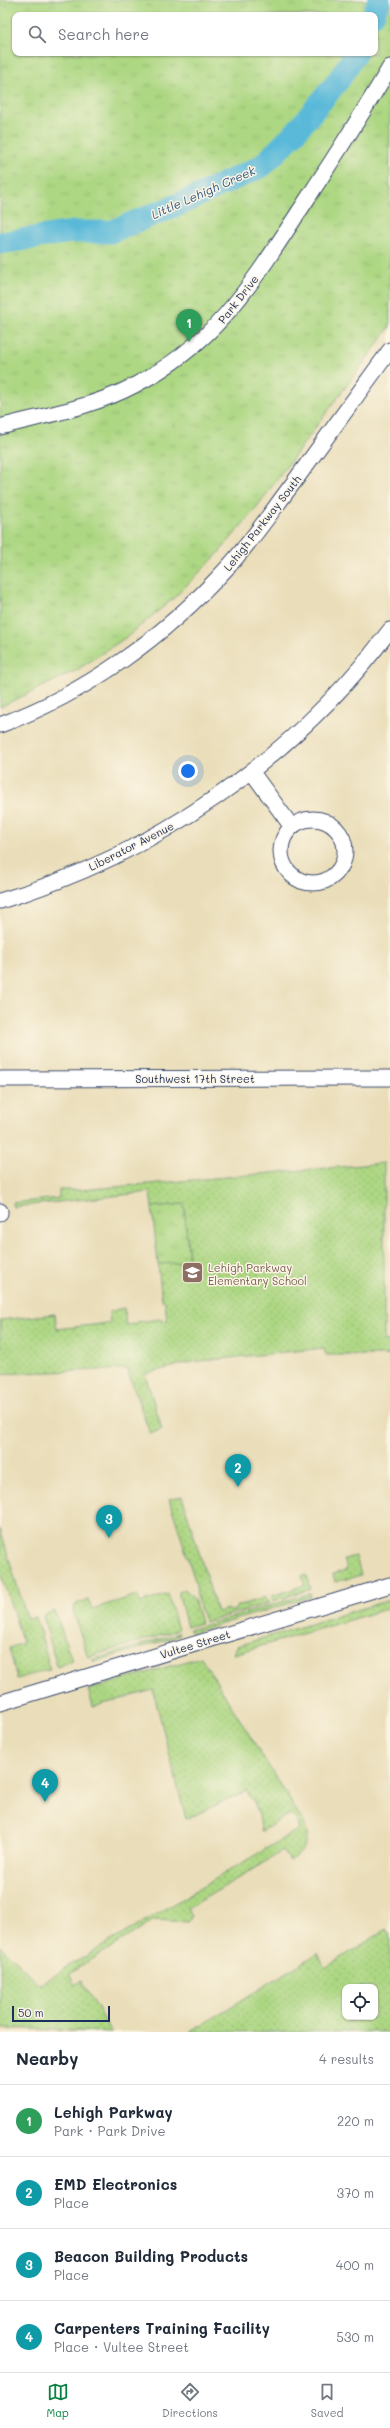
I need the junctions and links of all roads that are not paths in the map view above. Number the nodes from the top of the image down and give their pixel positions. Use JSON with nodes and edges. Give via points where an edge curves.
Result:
{"nodes":[{"id":1,"x":390,"y":67,"type":"edge"},
{"id":2,"x":390,"y":350,"type":"edge"},
{"id":3,"x":0,"y":427,"type":"edge"},
{"id":4,"x":390,"y":630,"type":"edge"},
{"id":5,"x":0,"y":725,"type":"edge"},
{"id":6,"x":251,"y":771,"type":"junction"},
{"id":7,"x":292,"y":827,"type":"junction"},
{"id":8,"x":0,"y":901,"type":"edge"},
{"id":9,"x":390,"y":1078,"type":"edge"},
{"id":10,"x":0,"y":1079,"type":"edge"},
{"id":11,"x":390,"y":1585,"type":"edge"},
{"id":12,"x":0,"y":1703,"type":"edge"}],
"edges":[{"from":1,"to":3,"type":"street","name":"Park Drive","via":[[360,119],[249,287],[214,329],[163,370],[128,389],[89,404]]},
{"from":2,"to":5,"type":"street","name":"Lehigh Parkway South","via":[[252,539],[202,595],[115,666],[55,700]]},
{"from":4,"to":6,"type":"street","name":"Liberator Avenue","via":[[363,666],[328,703],[291,739]]},
{"from":6,"to":7,"type":"street"},
{"from":6,"to":8,"type":"street","name":"Liberator Avenue","via":[[186,817],[116,855],[67,877]]},
{"from":7,"to":7,"type":"street","via":[[282,844],[281,854],[289,873],[307,883],[317,883],[336,874],[346,855],[341,834],[333,826],[312,819]]},
{"from":9,"to":10,"type":"street","name":"Southwest 17th Street"},
{"from":11,"to":12,"type":"street","name":"Vultee Street"}]}
